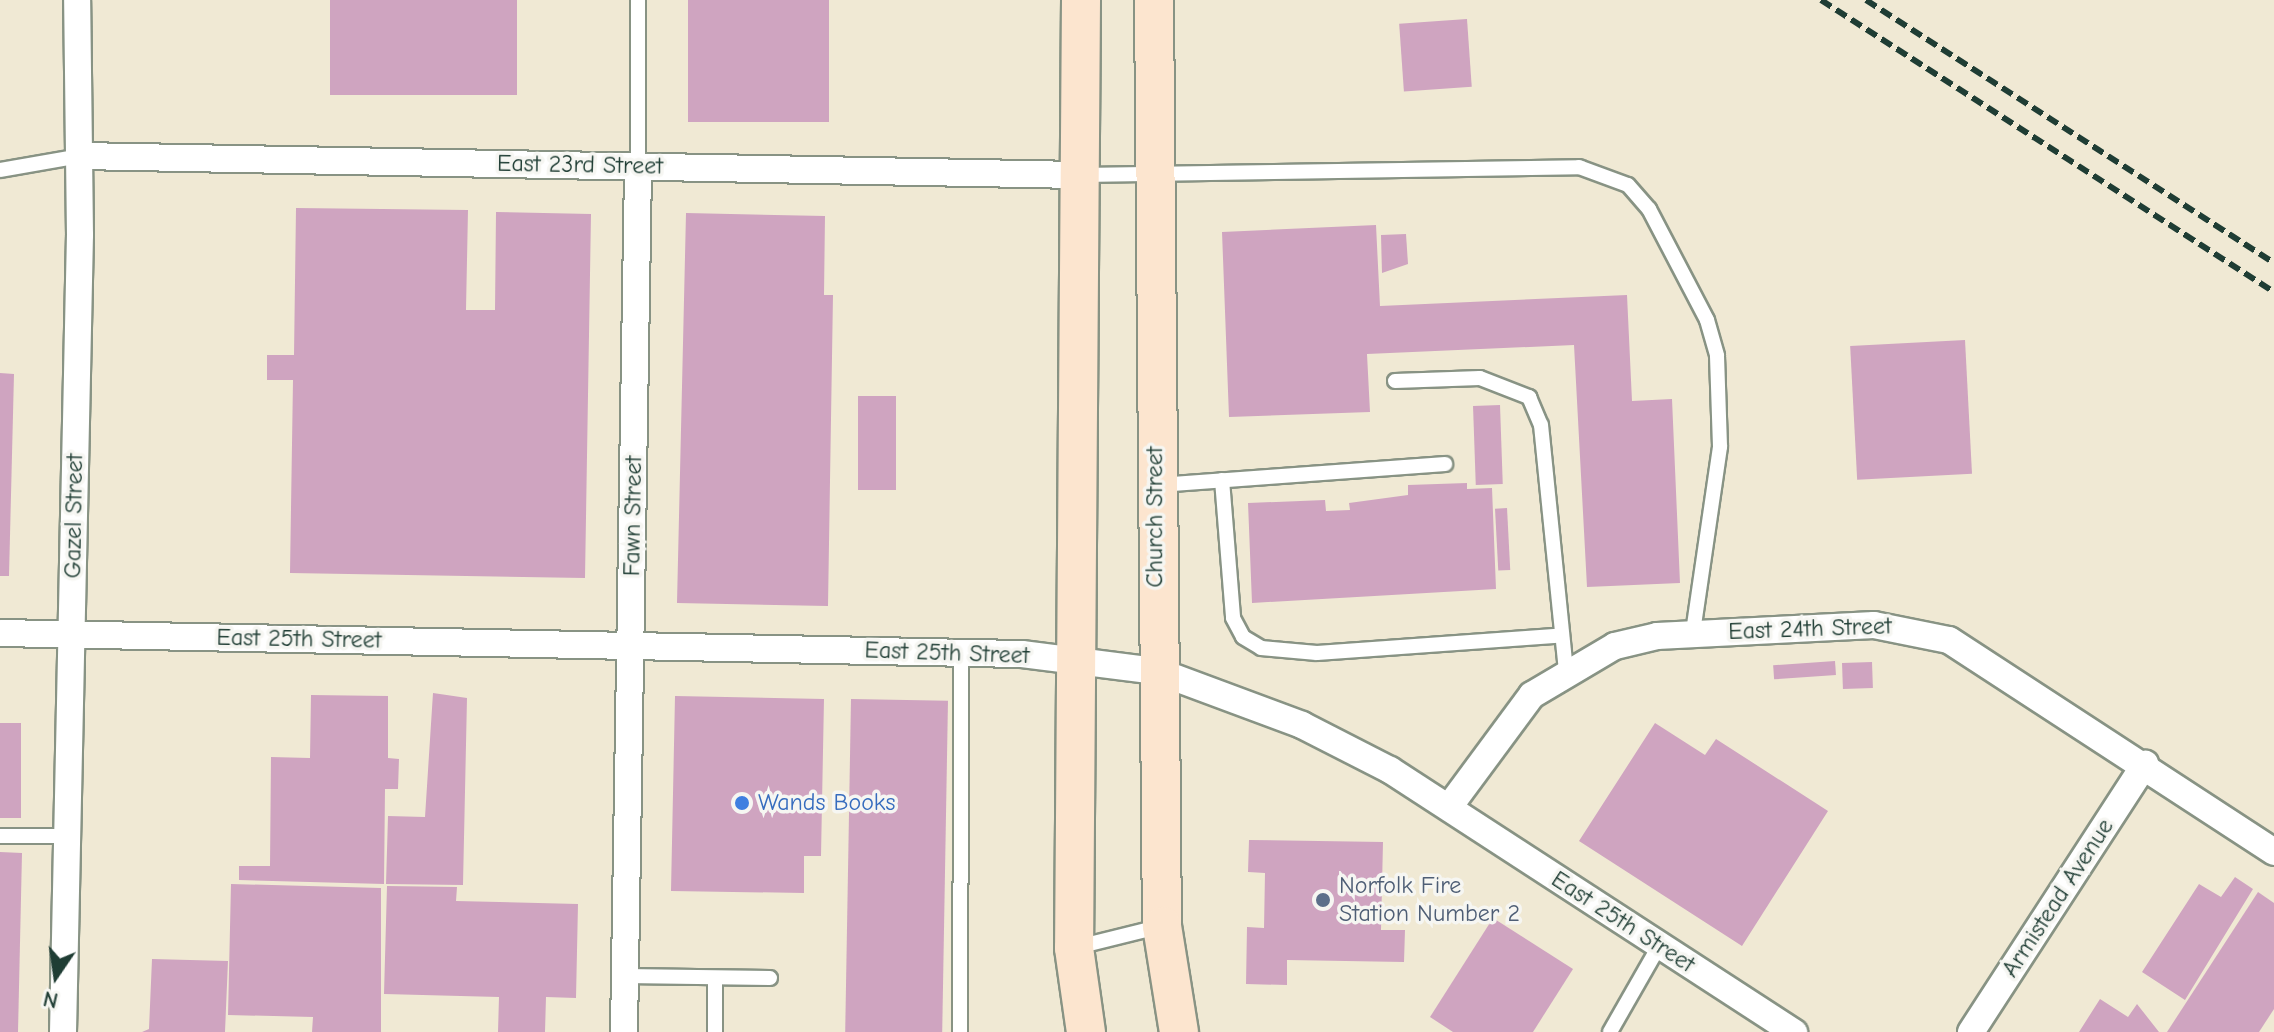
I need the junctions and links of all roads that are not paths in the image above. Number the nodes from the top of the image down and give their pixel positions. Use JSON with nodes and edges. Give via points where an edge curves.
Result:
{"nodes":[{"id":1,"x":77,"y":0,"type":"edge"},
{"id":2,"x":638,"y":0,"type":"edge"},
{"id":3,"x":1081,"y":0,"type":"edge"},
{"id":4,"x":1154,"y":0,"type":"edge"},
{"id":5,"x":80,"y":156,"type":"junction"},
{"id":6,"x":638,"y":166,"type":"junction"},
{"id":7,"x":0,"y":170,"type":"edge"},
{"id":8,"x":1080,"y":175,"type":"junction"},
{"id":9,"x":1152,"y":177,"type":"junction"},
{"id":10,"x":1395,"y":381,"type":"dead end"},
{"id":11,"x":1445,"y":464,"type":"dead end"},
{"id":12,"x":1222,"y":480,"type":"junction"},
{"id":13,"x":1155,"y":485,"type":"junction"},
{"id":14,"x":0,"y":633,"type":"edge"},
{"id":15,"x":1693,"y":633,"type":"junction"},
{"id":16,"x":72,"y":635,"type":"junction"},
{"id":17,"x":1557,"y":636,"type":"junction"},
{"id":18,"x":631,"y":645,"type":"junction"},
{"id":19,"x":961,"y":653,"type":"junction"},
{"id":20,"x":1075,"y":658,"type":"junction"},
{"id":21,"x":1157,"y":671,"type":"junction"},
{"id":22,"x":1566,"y":671,"type":"junction"},
{"id":23,"x":2145,"y":764,"type":"junction"},
{"id":24,"x":1449,"y":807,"type":"junction"},
{"id":25,"x":0,"y":836,"type":"edge"},
{"id":26,"x":67,"y":836,"type":"junction"},
{"id":27,"x":2274,"y":852,"type":"edge"},
{"id":28,"x":1162,"y":926,"type":"junction"},
{"id":29,"x":1659,"y":946,"type":"junction"},
{"id":30,"x":1074,"y":948,"type":"junction"},
{"id":31,"x":625,"y":976,"type":"junction"},
{"id":32,"x":715,"y":978,"type":"junction"},
{"id":33,"x":770,"y":978,"type":"dead end"},
{"id":34,"x":63,"y":1032,"type":"edge"},
{"id":35,"x":624,"y":1032,"type":"edge"},
{"id":36,"x":715,"y":1032,"type":"edge"},
{"id":37,"x":960,"y":1032,"type":"edge"},
{"id":38,"x":1086,"y":1032,"type":"edge"},
{"id":39,"x":1179,"y":1032,"type":"edge"},
{"id":40,"x":1610,"y":1032,"type":"edge"},
{"id":41,"x":1794,"y":1032,"type":"edge"},
{"id":42,"x":1971,"y":1032,"type":"edge"}],
"edges":[{"from":1,"to":5,"type":"street","name":"Gazel Street"},
{"from":2,"to":6,"type":"lane","name":"Fawn Street"},
{"from":3,"to":8,"type":"main road"},
{"from":4,"to":9,"type":"main road","name":"Church Street"},
{"from":5,"to":6,"type":"street","name":"East 23rd Street"},
{"from":5,"to":7,"type":"lane"},
{"from":5,"to":16,"type":"street","name":"Gazel Street"},
{"from":6,"to":8,"type":"street","name":"East 23rd Street"},
{"from":6,"to":18,"type":"street","name":"Fawn Street"},
{"from":8,"to":9,"type":"lane"},
{"from":8,"to":20,"type":"main road"},
{"from":9,"to":13,"type":"main road","name":"Church Street"},
{"from":9,"to":15,"type":"lane","via":[[1579,167],[1628,185],[1649,209],[1707,320],[1717,356],[1720,447]]},
{"from":10,"to":17,"type":"lane","via":[[1480,378],[1529,397],[1541,425]]},
{"from":11,"to":12,"type":"lane"},
{"from":12,"to":13,"type":"lane"},
{"from":12,"to":17,"type":"lane","via":[[1233,618],[1261,648],[1317,653]]},
{"from":13,"to":21,"type":"main road","name":"Church Street"},
{"from":14,"to":16,"type":"street","name":"East 25th Street"},
{"from":15,"to":22,"type":"street","name":"East 24th Street","via":[[1615,646]]},
{"from":15,"to":23,"type":"street","name":"East 24th Street","via":[[1913,628],[1949,640]]},
{"from":16,"to":18,"type":"street","name":"East 25th Street"},
{"from":16,"to":26,"type":"street","name":"Gazel Street"},
{"from":17,"to":22,"type":"lane"},
{"from":18,"to":19,"type":"street","name":"East 25th Street"},
{"from":18,"to":31,"type":"street","name":"Fawn Street"},
{"from":19,"to":20,"type":"street","name":"East 25th Street"},
{"from":19,"to":37,"type":"lane"},
{"from":20,"to":21,"type":"street","name":"East 25th Street"},
{"from":20,"to":30,"type":"main road"},
{"from":21,"to":24,"type":"street","name":"East 25th Street","via":[[1302,725]]},
{"from":21,"to":28,"type":"main road","name":"Church Street"},
{"from":22,"to":24,"type":"street","name":"East 24th Street","via":[[1506,725]]},
{"from":23,"to":27,"type":"street","name":"East 24th Street"},
{"from":23,"to":42,"type":"street","name":"Armistead Avenue"},
{"from":24,"to":29,"type":"street","name":"East 25th Street"},
{"from":25,"to":26,"type":"lane"},
{"from":26,"to":34,"type":"street","name":"Gazel Street"},
{"from":28,"to":30,"type":"lane"},
{"from":28,"to":39,"type":"main road","name":"Church Street"},
{"from":29,"to":40,"type":"lane"},
{"from":29,"to":41,"type":"street","name":"East 25th Street"},
{"from":30,"to":38,"type":"main road"},
{"from":31,"to":32,"type":"lane"},
{"from":31,"to":35,"type":"street","name":"Fawn Street"},
{"from":32,"to":33,"type":"lane"},
{"from":32,"to":36,"type":"lane"}]}
